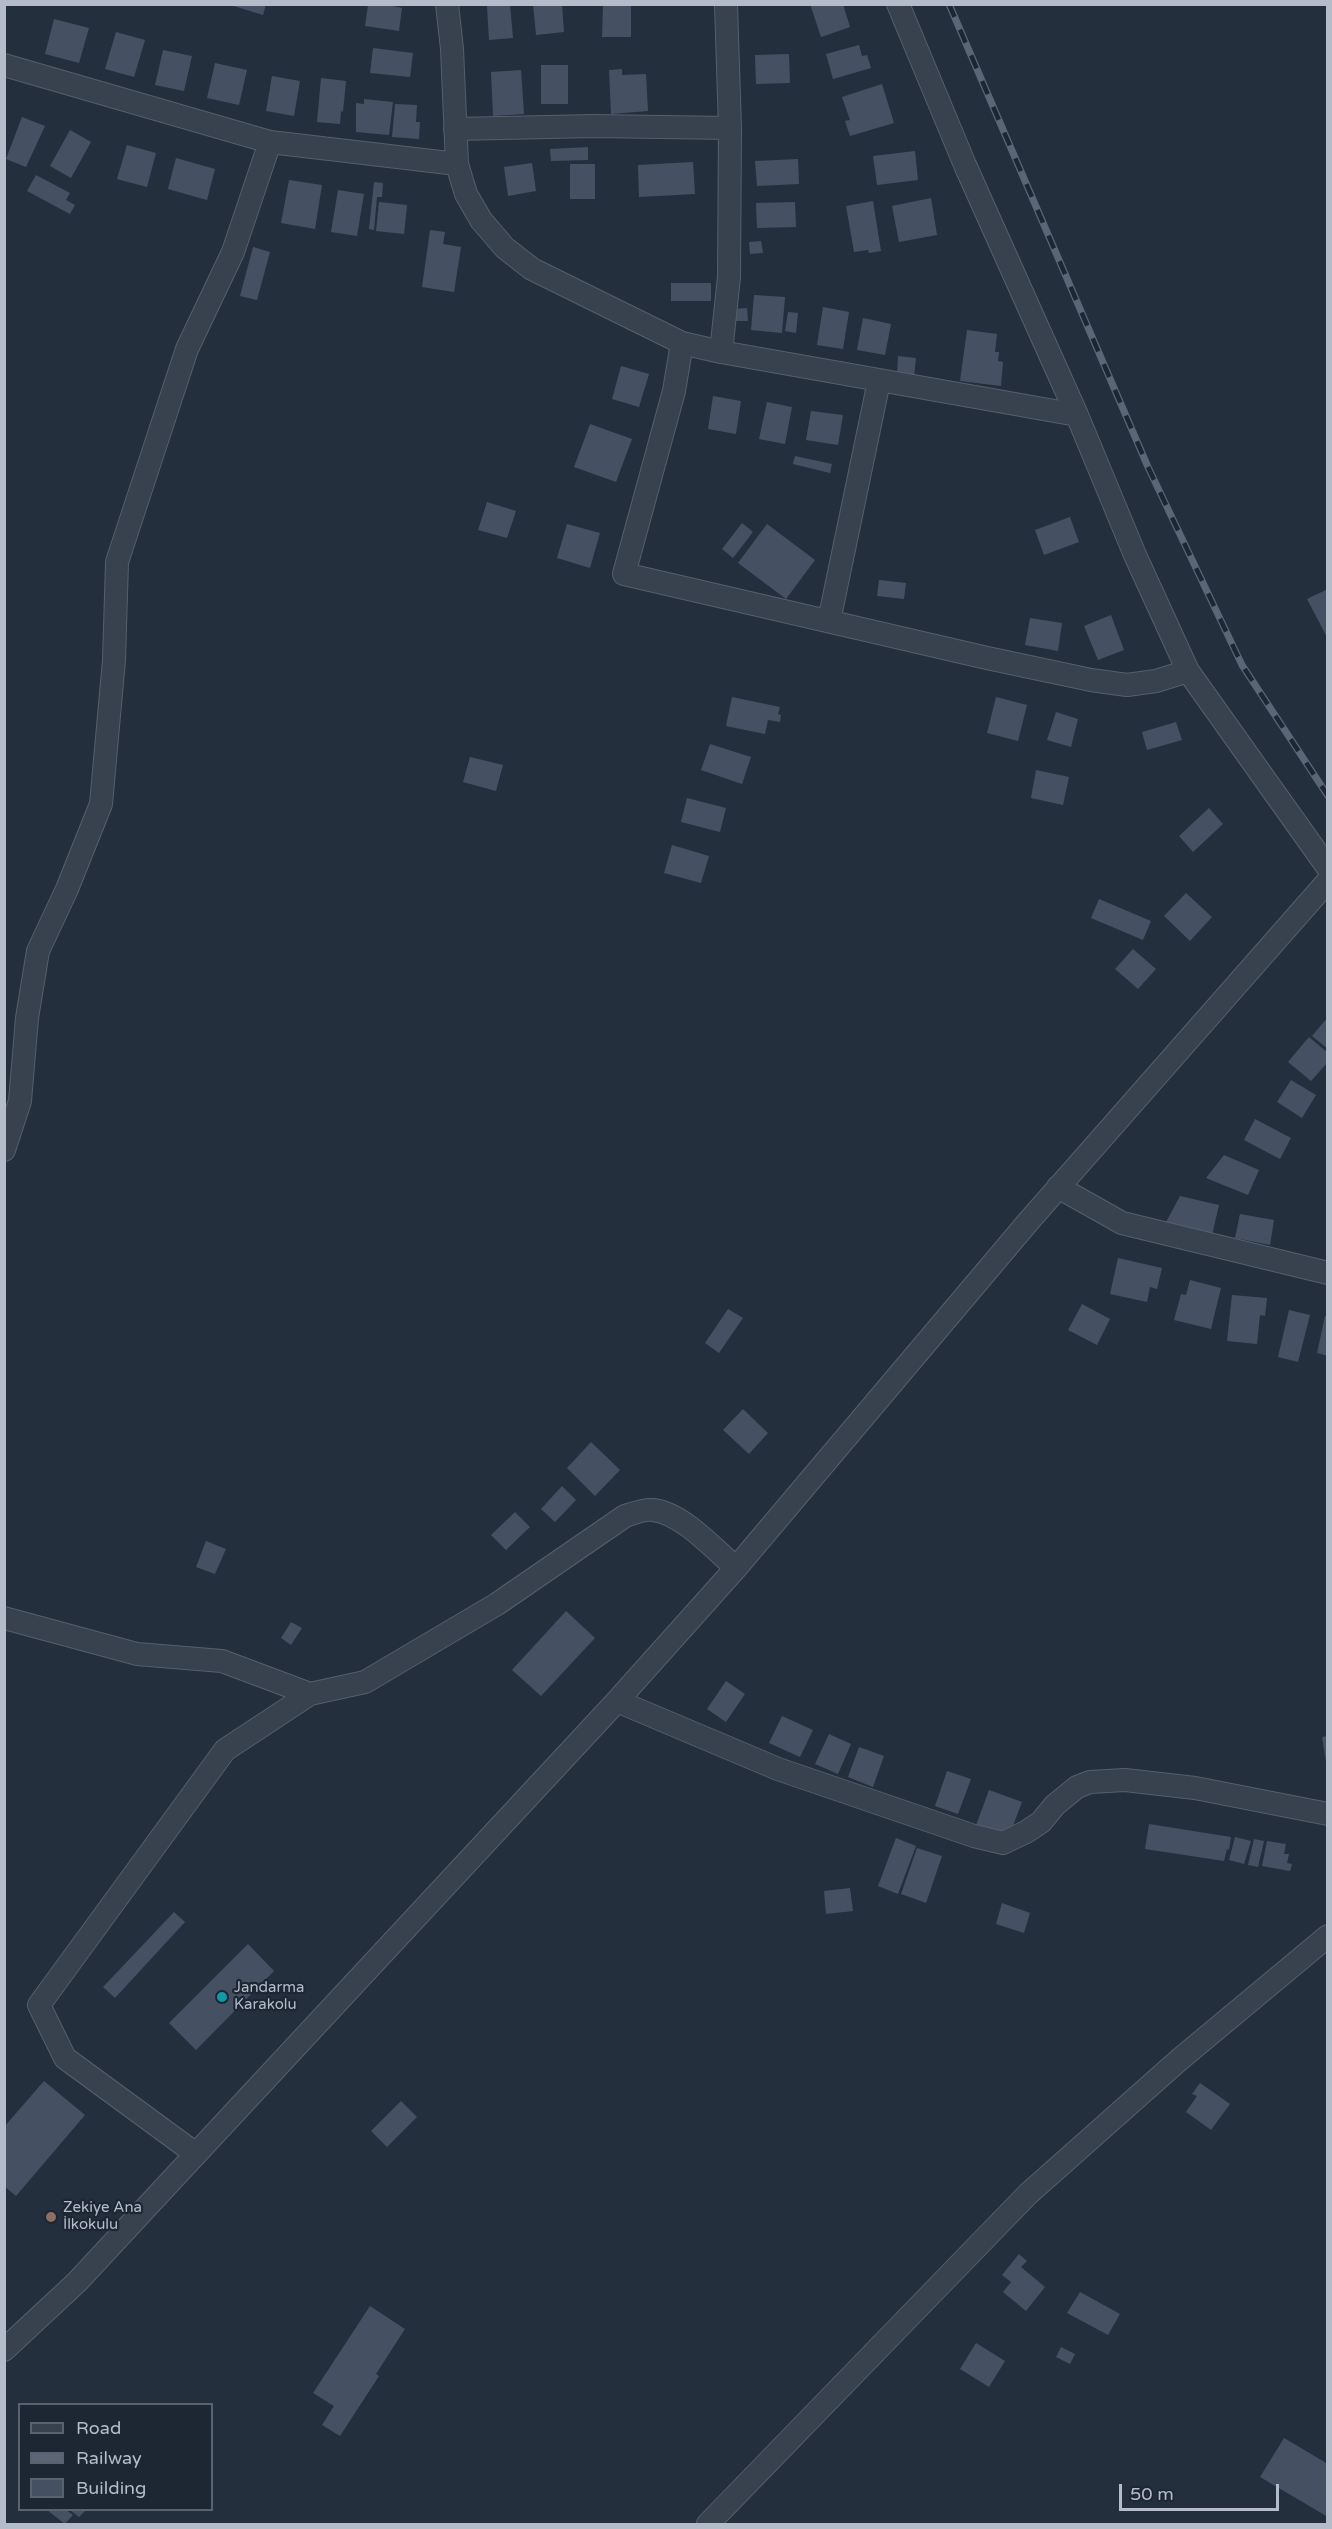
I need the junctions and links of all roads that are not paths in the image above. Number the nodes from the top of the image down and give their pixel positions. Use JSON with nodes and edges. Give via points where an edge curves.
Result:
{"nodes":[{"id":1,"x":447,"y":4,"type":"edge"},
{"id":2,"x":726,"y":4,"type":"edge"},
{"id":3,"x":898,"y":4,"type":"edge"},
{"id":4,"x":4,"y":65,"type":"edge"},
{"id":5,"x":730,"y":128,"type":"junction"},
{"id":6,"x":455,"y":129,"type":"junction"},
{"id":7,"x":270,"y":142,"type":"junction"},
{"id":8,"x":457,"y":164,"type":"junction"},
{"id":9,"x":682,"y":343,"type":"junction"},
{"id":10,"x":721,"y":352,"type":"junction"},
{"id":11,"x":879,"y":381,"type":"junction"},
{"id":12,"x":1077,"y":415,"type":"junction"},
{"id":13,"x":829,"y":621,"type":"junction"},
{"id":14,"x":1188,"y":671,"type":"junction"},
{"id":15,"x":1328,"y":868,"type":"edge"},
{"id":16,"x":1328,"y":880,"type":"edge"},
{"id":17,"x":4,"y":1150,"type":"edge"},
{"id":18,"x":1058,"y":1187,"type":"junction"},
{"id":19,"x":1328,"y":1273,"type":"edge"},
{"id":20,"x":736,"y":1569,"type":"junction"},
{"id":21,"x":4,"y":1618,"type":"edge"},
{"id":22,"x":310,"y":1694,"type":"junction"},
{"id":23,"x":617,"y":1701,"type":"junction"},
{"id":24,"x":1328,"y":1814,"type":"edge"},
{"id":25,"x":1328,"y":1936,"type":"edge"},
{"id":26,"x":196,"y":2154,"type":"junction"},
{"id":27,"x":4,"y":2350,"type":"edge"},
{"id":28,"x":708,"y":2524,"type":"edge"}],
"edges":[{"from":1,"to":6,"type":"street"},
{"from":2,"to":5,"type":"street"},
{"from":3,"to":12,"type":"street"},
{"from":4,"to":7,"type":"street"},
{"from":5,"to":6,"type":"street"},
{"from":5,"to":10,"type":"street","via":[[729,277]]},
{"from":6,"to":8,"type":"street"},
{"from":7,"to":8,"type":"street"},
{"from":7,"to":17,"type":"street","via":[[233,252],[187,350],[117,562],[114,660],[101,804],[38,951],[20,1101]]},
{"from":8,"to":9,"type":"street","via":[[466,194],[505,249],[532,269]]},
{"from":9,"to":10,"type":"street"},
{"from":9,"to":13,"type":"street","via":[[674,391],[624,574]]},
{"from":10,"to":11,"type":"street"},
{"from":11,"to":12,"type":"street"},
{"from":11,"to":13,"type":"street"},
{"from":12,"to":14,"type":"street"},
{"from":13,"to":14,"type":"street","via":[[1127,685]]},
{"from":14,"to":15,"type":"street"},
{"from":16,"to":18,"type":"street"},
{"from":18,"to":19,"type":"street","via":[[1122,1223]]},
{"from":18,"to":20,"type":"street"},
{"from":20,"to":22,"type":"street","via":[[668,1513],[650,1509],[625,1516],[497,1604],[365,1682]]},
{"from":20,"to":23,"type":"street"},
{"from":21,"to":22,"type":"street","via":[[137,1654],[222,1661]]},
{"from":22,"to":26,"type":"street","via":[[225,1750],[39,2006],[65,2058]]},
{"from":23,"to":24,"type":"street","via":[[778,1769],[1004,1843],[1041,1822],[1069,1793],[1090,1782],[1125,1780],[1195,1788]]},
{"from":23,"to":26,"type":"street"},
{"from":25,"to":28,"type":"street","via":[[1179,2060],[1028,2194]]},
{"from":26,"to":27,"type":"street","via":[[77,2282]]}]}
